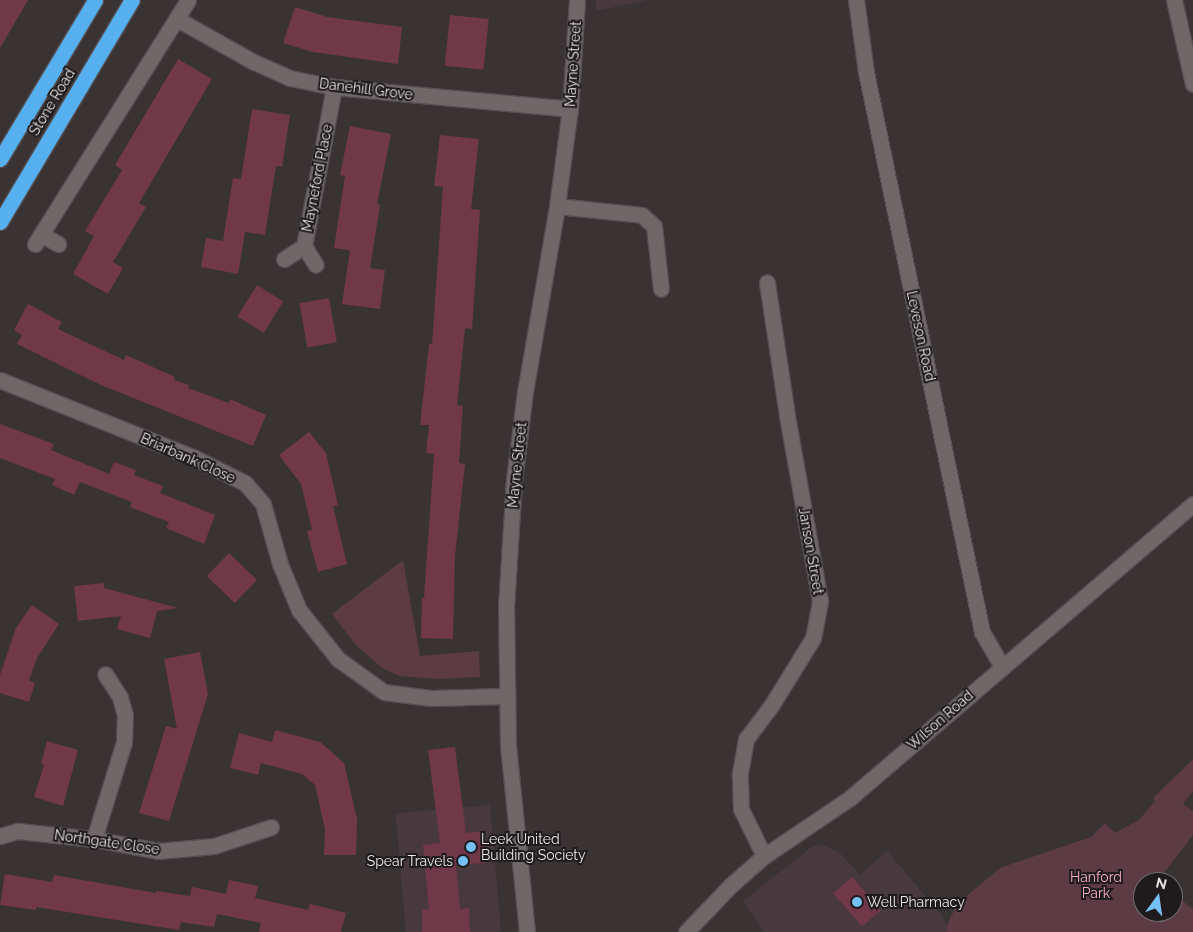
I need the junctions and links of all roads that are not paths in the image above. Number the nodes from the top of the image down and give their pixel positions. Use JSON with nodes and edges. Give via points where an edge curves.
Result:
{"nodes":[{"id":1,"x":95,"y":0,"type":"edge"},
{"id":2,"x":132,"y":0,"type":"edge"},
{"id":3,"x":188,"y":0,"type":"edge"},
{"id":4,"x":577,"y":0,"type":"edge"},
{"id":5,"x":856,"y":0,"type":"edge"},
{"id":6,"x":1174,"y":0,"type":"edge"},
{"id":7,"x":177,"y":18,"type":"junction"},
{"id":8,"x":1193,"y":84,"type":"edge"},
{"id":9,"x":334,"y":87,"type":"junction"},
{"id":10,"x":570,"y":108,"type":"junction"},
{"id":11,"x":0,"y":159,"type":"edge"},
{"id":12,"x":557,"y":206,"type":"junction"},
{"id":13,"x":0,"y":222,"type":"edge"},
{"id":14,"x":58,"y":244,"type":"dead end"},
{"id":15,"x":304,"y":246,"type":"junction"},
{"id":16,"x":284,"y":259,"type":"dead end"},
{"id":17,"x":316,"y":265,"type":"dead end"},
{"id":18,"x":768,"y":282,"type":"dead end"},
{"id":19,"x":661,"y":289,"type":"dead end"},
{"id":20,"x":0,"y":380,"type":"edge"},
{"id":21,"x":1193,"y":504,"type":"edge"},
{"id":22,"x":1002,"y":666,"type":"junction"},
{"id":23,"x":105,"y":674,"type":"dead end"},
{"id":24,"x":506,"y":696,"type":"junction"},
{"id":25,"x":271,"y":827,"type":"dead end"},
{"id":26,"x":0,"y":836,"type":"edge"},
{"id":27,"x":94,"y":839,"type":"junction"},
{"id":28,"x":764,"y":856,"type":"junction"},
{"id":29,"x":527,"y":932,"type":"edge"},
{"id":30,"x":686,"y":932,"type":"edge"}],
"edges":[{"from":1,"to":11,"type":"highway","name":"Stone Road"},
{"from":2,"to":13,"type":"highway","name":"Stone Road"},
{"from":3,"to":7,"type":"street"},
{"from":4,"to":10,"type":"street","name":"Mayne Street"},
{"from":5,"to":22,"type":"street","name":"Leveson Road","via":[[866,72],[982,632]]},
{"from":6,"to":8,"type":"street"},
{"from":7,"to":9,"type":"street","name":"Danehill Grove","via":[[254,62],[290,78]]},
{"from":7,"to":14,"type":"street","via":[[38,239]]},
{"from":9,"to":10,"type":"street","name":"Danehill Grove"},
{"from":9,"to":15,"type":"street","name":"Mayneford Place"},
{"from":10,"to":12,"type":"street","name":"Mayne Street"},
{"from":12,"to":19,"type":"street","via":[[642,215],[654,226]]},
{"from":12,"to":24,"type":"street","name":"Mayne Street","via":[[525,392],[514,480],[506,607]]},
{"from":15,"to":16,"type":"street","name":"Mayneford Place"},
{"from":15,"to":17,"type":"street"},
{"from":18,"to":28,"type":"street","name":"Janson Street","via":[[787,415],[820,601],[813,638],[771,706],[746,739],[740,772],[741,809]]},
{"from":20,"to":24,"type":"street","name":"Briarbank Close","via":[[193,457],[245,483],[263,504],[280,564],[300,610],[338,659],[384,692],[431,698]]},
{"from":21,"to":22,"type":"street","name":"Wilson Road"},
{"from":22,"to":28,"type":"street","name":"Wilson Road","via":[[850,798]]},
{"from":23,"to":27,"type":"street","via":[[120,697],[125,715],[124,742]]},
{"from":24,"to":29,"type":"street","name":"Mayne Street"},
{"from":25,"to":27,"type":"street","name":"Northgate Close","via":[[214,846],[158,851]]},
{"from":26,"to":27,"type":"street","name":"Northgate Close","via":[[18,831]]},
{"from":28,"to":30,"type":"street","name":"Wilson Road"}]}
